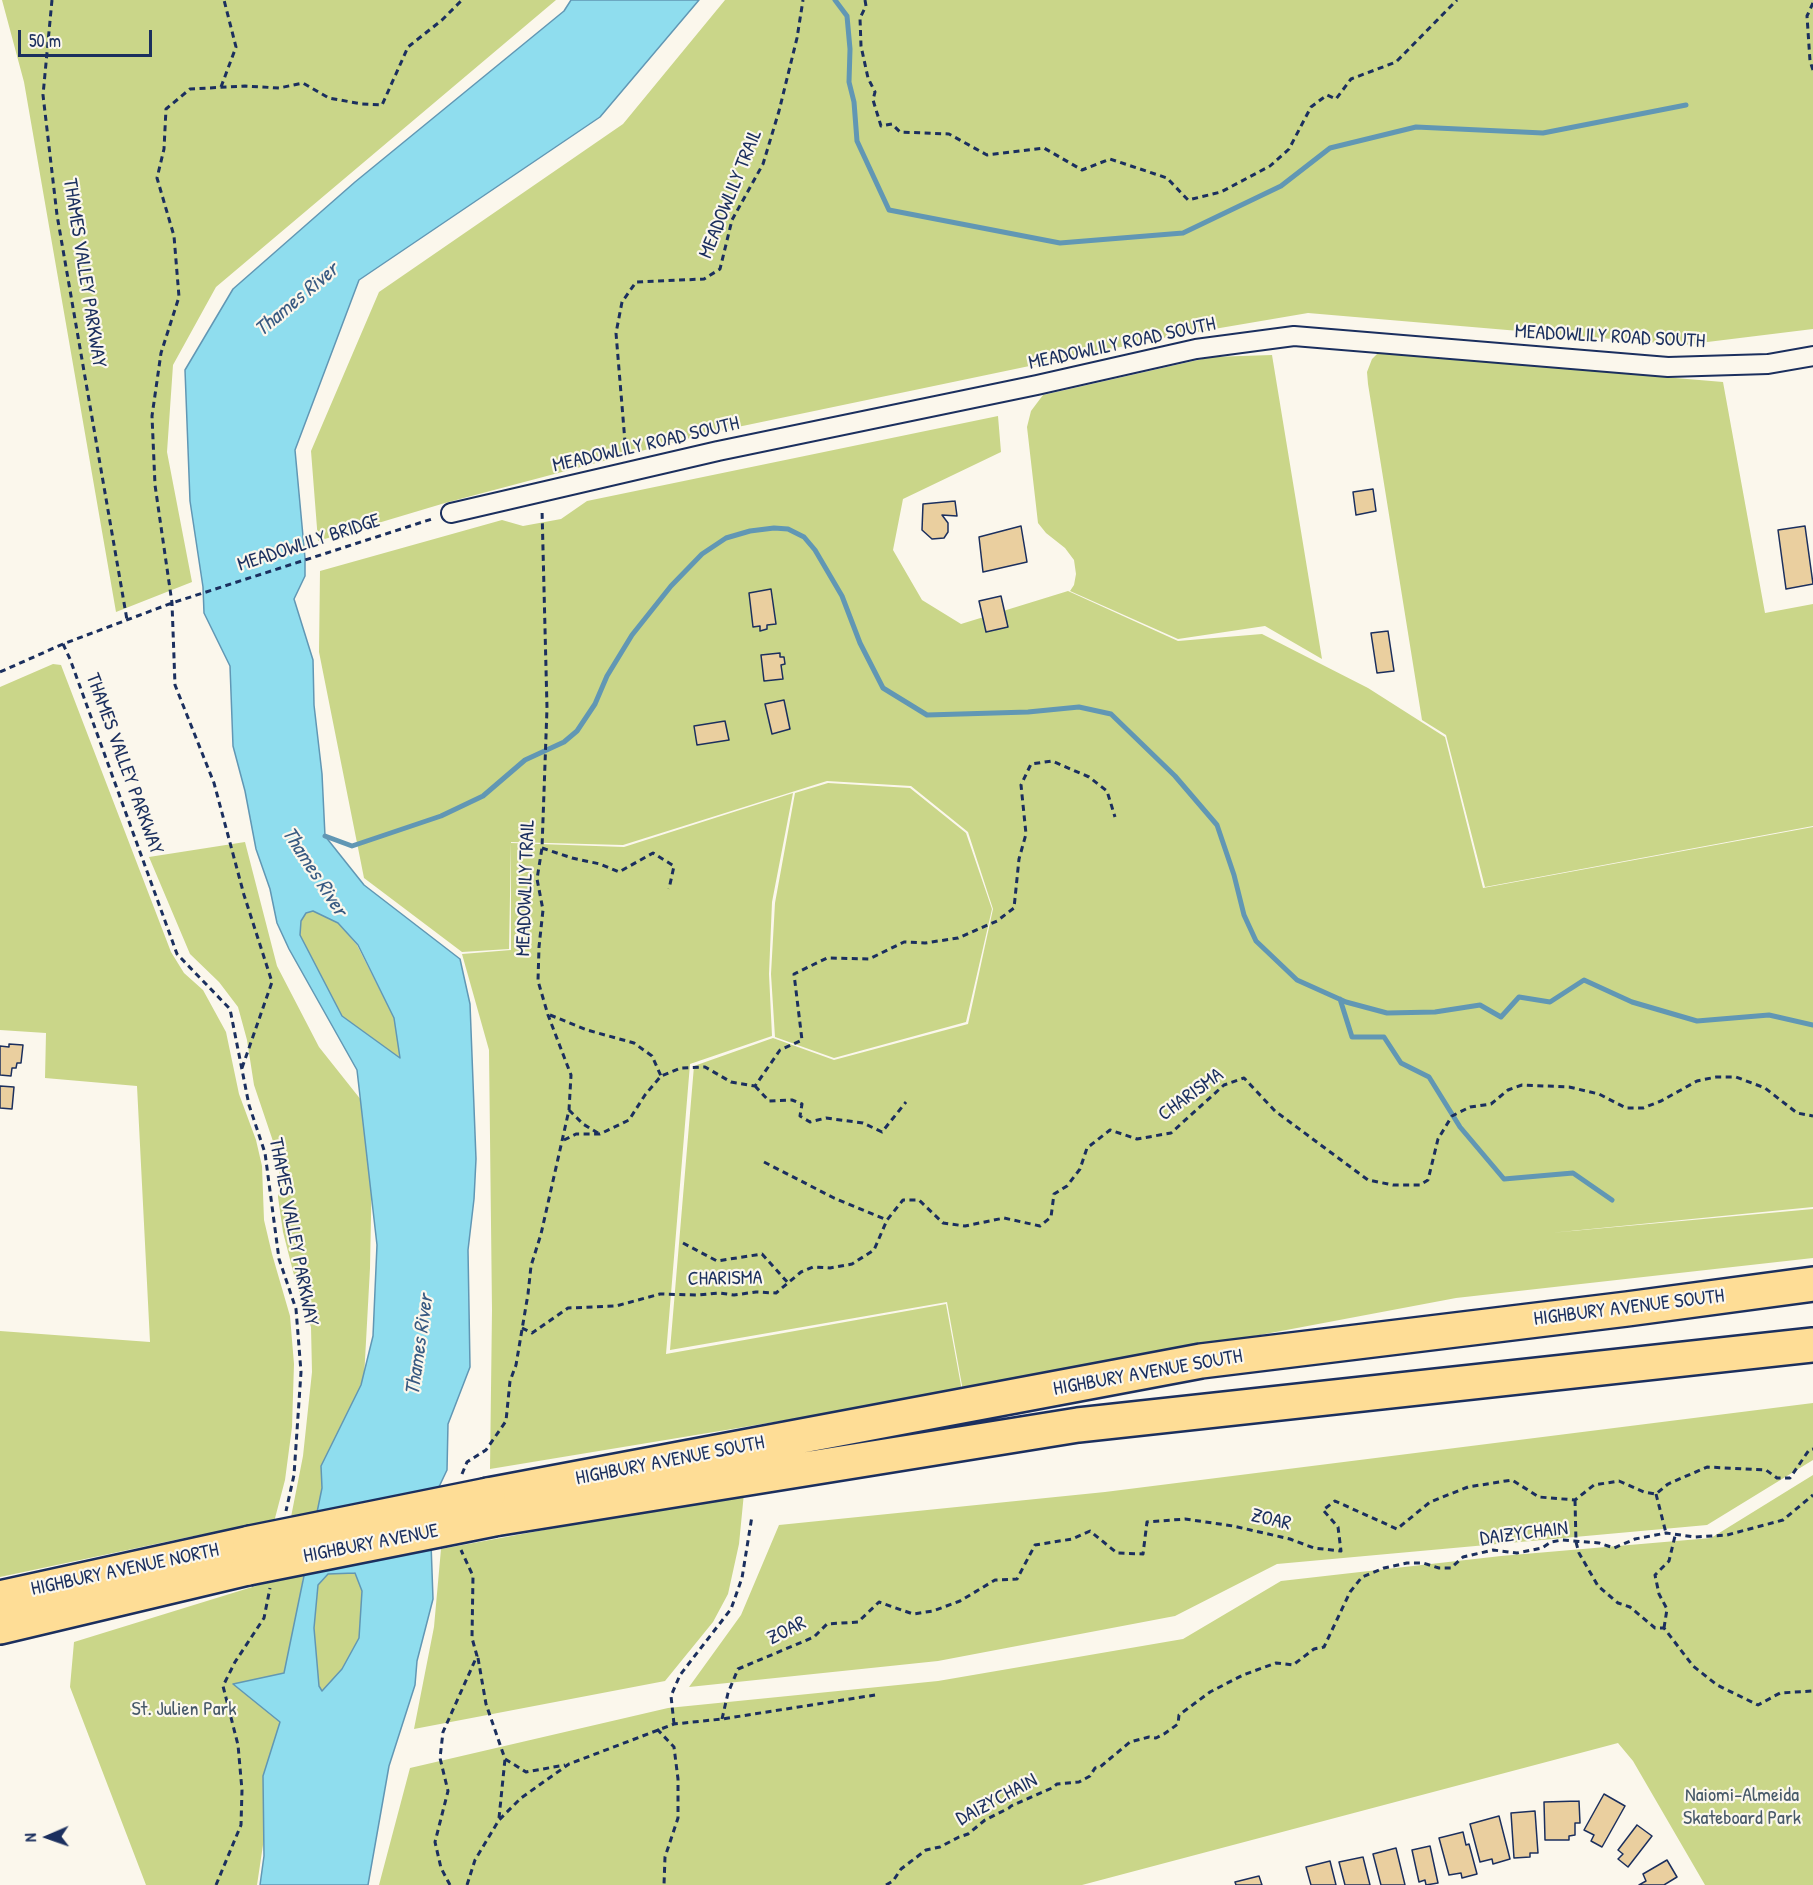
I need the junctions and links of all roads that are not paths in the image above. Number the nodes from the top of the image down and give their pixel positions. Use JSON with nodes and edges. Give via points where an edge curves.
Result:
{"nodes":[{"id":1,"x":1813,"y":356,"type":"edge"},
{"id":2,"x":451,"y":513,"type":"road end"},
{"id":3,"x":1813,"y":1284,"type":"edge"},
{"id":4,"x":1813,"y":1345,"type":"edge"},
{"id":5,"x":481,"y":1498,"type":"junction"},
{"id":6,"x":256,"y":1565,"type":"junction"},
{"id":7,"x":0,"y":1598,"type":"edge"},
{"id":8,"x":0,"y":1627,"type":"edge"}],
"edges":[{"from":1,"to":2,"type":"street","name":"MEADOWLILY ROAD SOUTH","via":[[1768,364],[1668,368],[1294,336],[1196,349]]},
{"from":3,"to":5,"type":"highway","name":"HIGHBURY AVENUE SOUTH","via":[[1201,1361]]},
{"from":4,"to":5,"type":"highway","name":"HIGHBURY AVENUE SOUTH","via":[[1078,1425]]},
{"from":5,"to":6,"type":"highway","name":"HIGHBURY AVENUE","bridge":true},
{"from":6,"to":7,"type":"highway","name":"HIGHBURY AVENUE NORTH"},
{"from":6,"to":8,"type":"highway","name":"HIGHBURY AVENUE NORTH"}]}
